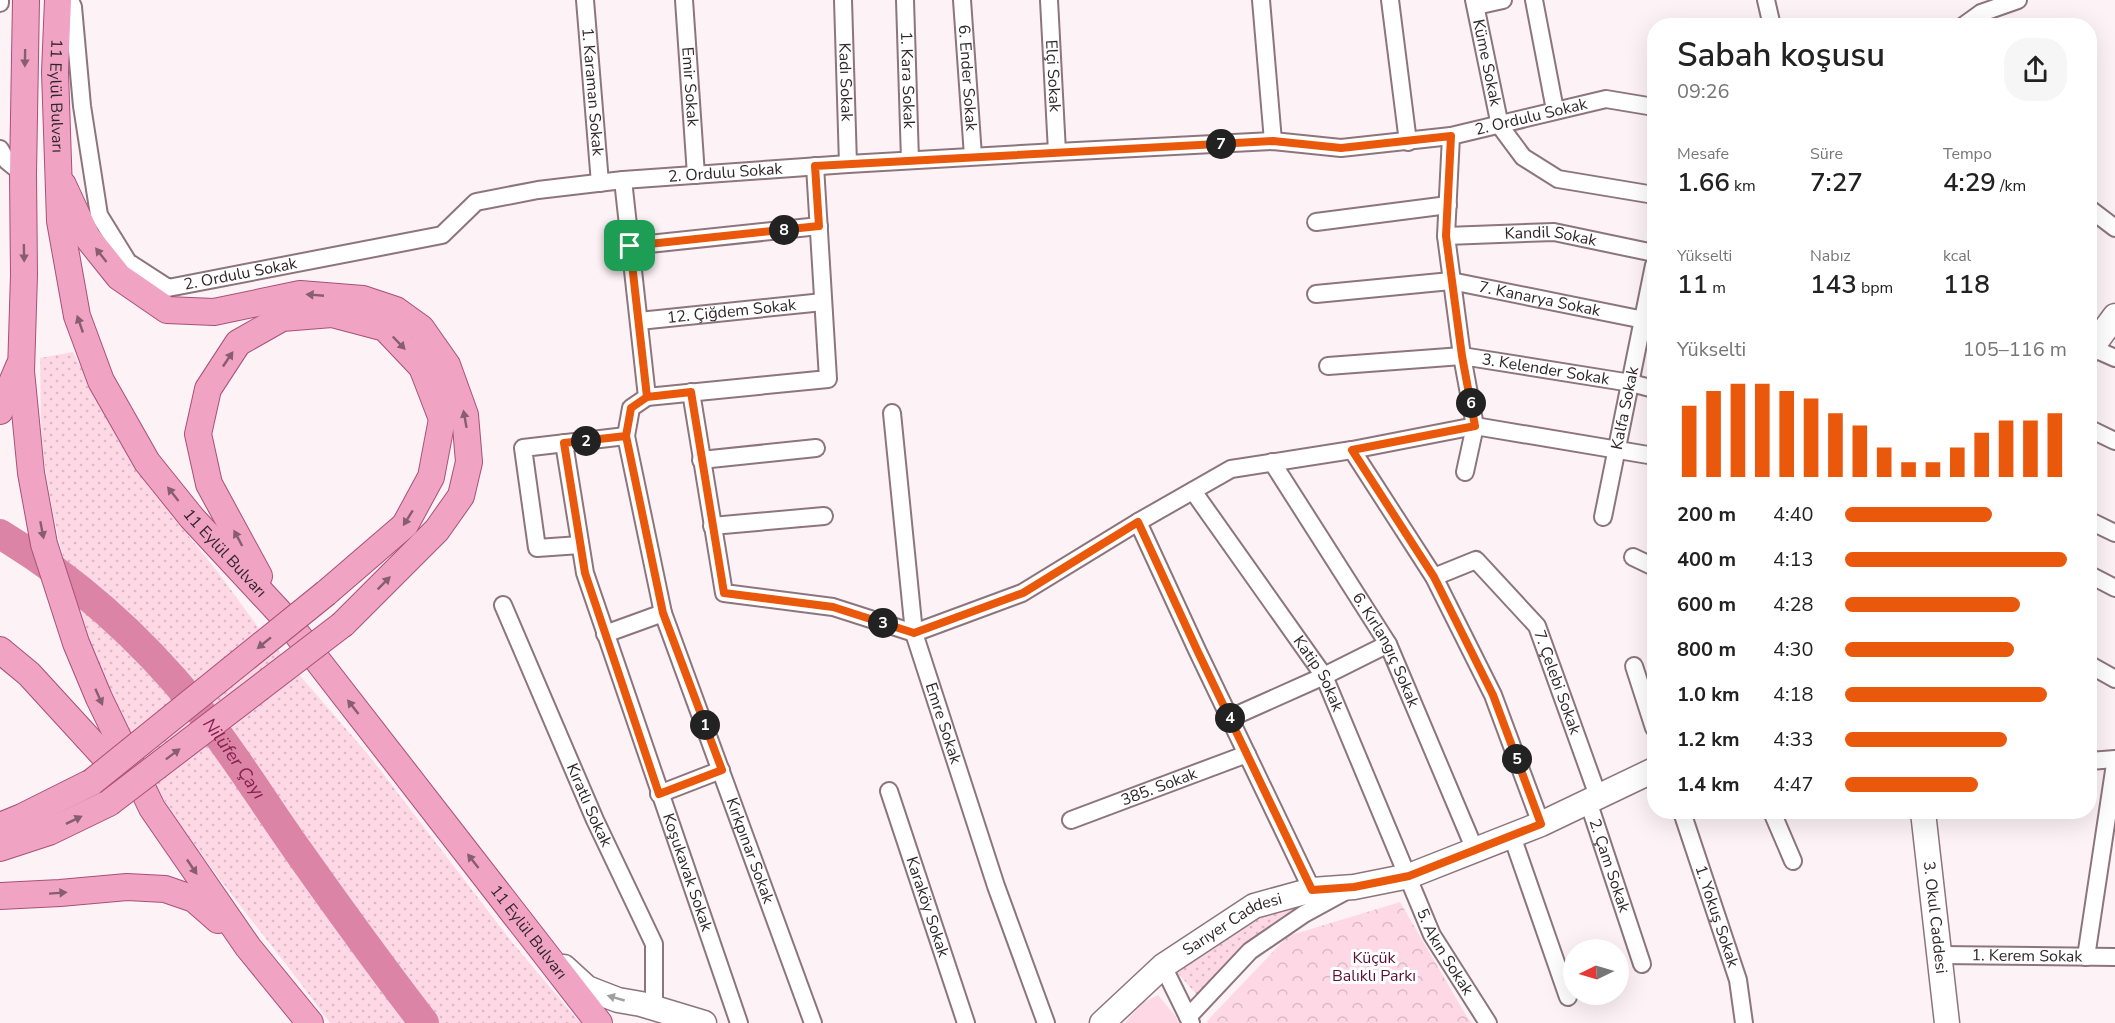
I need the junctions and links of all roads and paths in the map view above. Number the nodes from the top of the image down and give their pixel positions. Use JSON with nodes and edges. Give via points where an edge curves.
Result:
{"nodes":[{"id":1,"x":26,"y":0,"type":"edge"},
{"id":2,"x":58,"y":0,"type":"edge"},
{"id":3,"x":70,"y":0,"type":"edge"},
{"id":4,"x":585,"y":0,"type":"edge"},
{"id":5,"x":684,"y":0,"type":"edge"},
{"id":6,"x":843,"y":0,"type":"edge"},
{"id":7,"x":905,"y":0,"type":"edge"},
{"id":8,"x":962,"y":0,"type":"edge"},
{"id":9,"x":1049,"y":0,"type":"edge"},
{"id":10,"x":1260,"y":0,"type":"edge"},
{"id":11,"x":1390,"y":0,"type":"edge"},
{"id":12,"x":1503,"y":0,"type":"edge"},
{"id":13,"x":1534,"y":0,"type":"edge"},
{"id":14,"x":1766,"y":0,"type":"edge"},
{"id":15,"x":2018,"y":0,"type":"edge"},
{"id":16,"x":1475,"y":3,"type":"edge"},
{"id":17,"x":1770,"y":18,"type":"edge"},
{"id":18,"x":1974,"y":18,"type":"edge"},
{"id":19,"x":1647,"y":106,"type":"edge"},
{"id":20,"x":1555,"y":110,"type":"junction"},
{"id":21,"x":1500,"y":126,"type":"junction"},
{"id":22,"x":1451,"y":136,"type":"junction"},
{"id":23,"x":1273,"y":141,"type":"junction"},
{"id":24,"x":1408,"y":141,"type":"junction"},
{"id":25,"x":0,"y":149,"type":"edge"},
{"id":26,"x":1057,"y":152,"type":"junction"},
{"id":27,"x":973,"y":156,"type":"junction"},
{"id":28,"x":910,"y":160,"type":"junction"},
{"id":29,"x":848,"y":164,"type":"junction"},
{"id":30,"x":815,"y":166,"type":"junction"},
{"id":31,"x":23,"y":174,"type":"junction"},
{"id":32,"x":58,"y":174,"type":"junction"},
{"id":33,"x":696,"y":175,"type":"junction"},
{"id":34,"x":623,"y":180,"type":"junction"},
{"id":35,"x":600,"y":183,"type":"junction"},
{"id":36,"x":1647,"y":194,"type":"edge"},
{"id":37,"x":1448,"y":205,"type":"junction"},
{"id":38,"x":2097,"y":214,"type":"edge"},
{"id":39,"x":1316,"y":222,"type":"dead end"},
{"id":40,"x":819,"y":226,"type":"junction"},
{"id":41,"x":2115,"y":228,"type":"edge"},
{"id":42,"x":1446,"y":236,"type":"junction"},
{"id":43,"x":630,"y":246,"type":"junction"},
{"id":44,"x":1647,"y":252,"type":"edge"},
{"id":45,"x":1451,"y":281,"type":"junction"},
{"id":46,"x":1316,"y":294,"type":"dead end"},
{"id":47,"x":823,"y":302,"type":"junction"},
{"id":48,"x":2115,"y":316,"type":"edge"},
{"id":49,"x":639,"y":321,"type":"junction"},
{"id":50,"x":1647,"y":321,"type":"edge"},
{"id":51,"x":1647,"y":328,"type":"edge"},
{"id":52,"x":2097,"y":339,"type":"edge"},
{"id":53,"x":2097,"y":351,"type":"edge"},
{"id":54,"x":1462,"y":356,"type":"junction"},
{"id":55,"x":2115,"y":358,"type":"edge"},
{"id":56,"x":21,"y":360,"type":"junction"},
{"id":57,"x":1328,"y":366,"type":"dead end"},
{"id":58,"x":1631,"y":383,"type":"junction"},
{"id":59,"x":1647,"y":387,"type":"edge"},
{"id":60,"x":691,"y":392,"type":"junction"},
{"id":61,"x":647,"y":397,"type":"junction"},
{"id":62,"x":0,"y":411,"type":"edge"},
{"id":63,"x":892,"y":413,"type":"dead end"},
{"id":64,"x":1475,"y":426,"type":"junction"},
{"id":65,"x":2097,"y":432,"type":"edge"},
{"id":66,"x":626,"y":436,"type":"junction"},
{"id":67,"x":2115,"y":441,"type":"edge"},
{"id":68,"x":564,"y":443,"type":"junction"},
{"id":69,"x":816,"y":448,"type":"dead end"},
{"id":70,"x":1617,"y":448,"type":"junction"},
{"id":71,"x":1352,"y":450,"type":"junction"},
{"id":72,"x":1647,"y":454,"type":"edge"},
{"id":73,"x":701,"y":460,"type":"junction"},
{"id":74,"x":1272,"y":462,"type":"junction"},
{"id":75,"x":1465,"y":472,"type":"dead end"},
{"id":76,"x":1193,"y":491,"type":"junction"},
{"id":77,"x":824,"y":516,"type":"dead end"},
{"id":78,"x":1603,"y":516,"type":"dead end"},
{"id":79,"x":1138,"y":522,"type":"junction"},
{"id":80,"x":2097,"y":524,"type":"edge"},
{"id":81,"x":712,"y":526,"type":"junction"},
{"id":82,"x":2115,"y":533,"type":"edge"},
{"id":83,"x":580,"y":545,"type":"junction"},
{"id":84,"x":1633,"y":557,"type":"dead end"},
{"id":85,"x":1647,"y":564,"type":"edge"},
{"id":86,"x":1434,"y":577,"type":"junction"},
{"id":87,"x":2097,"y":579,"type":"edge"},
{"id":88,"x":2115,"y":588,"type":"edge"},
{"id":89,"x":503,"y":605,"type":"dead end"},
{"id":90,"x":276,"y":608,"type":"junction"},
{"id":91,"x":663,"y":613,"type":"junction"},
{"id":92,"x":914,"y":633,"type":"junction"},
{"id":93,"x":605,"y":634,"type":"junction"},
{"id":94,"x":1388,"y":644,"type":"junction"},
{"id":95,"x":0,"y":650,"type":"edge"},
{"id":96,"x":1634,"y":666,"type":"dead end"},
{"id":97,"x":2097,"y":669,"type":"edge"},
{"id":98,"x":1324,"y":676,"type":"junction"},
{"id":99,"x":2115,"y":680,"type":"edge"},
{"id":100,"x":1647,"y":706,"type":"edge"},
{"id":101,"x":1230,"y":718,"type":"junction"},
{"id":102,"x":1247,"y":754,"type":"junction"},
{"id":103,"x":2115,"y":759,"type":"edge"},
{"id":104,"x":2097,"y":760,"type":"edge"},
{"id":105,"x":2115,"y":764,"type":"edge"},
{"id":106,"x":722,"y":770,"type":"junction"},
{"id":107,"x":1647,"y":773,"type":"edge"},
{"id":108,"x":889,"y":791,"type":"dead end"},
{"id":109,"x":659,"y":794,"type":"junction"},
{"id":110,"x":1593,"y":799,"type":"junction"},
{"id":111,"x":152,"y":808,"type":"junction"},
{"id":112,"x":1684,"y":819,"type":"edge"},
{"id":113,"x":1775,"y":819,"type":"edge"},
{"id":114,"x":1924,"y":819,"type":"edge"},
{"id":115,"x":1071,"y":820,"type":"dead end"},
{"id":116,"x":1541,"y":824,"type":"junction"},
{"id":117,"x":0,"y":826,"type":"edge"},
{"id":118,"x":1512,"y":836,"type":"junction"},
{"id":119,"x":0,"y":849,"type":"edge"},
{"id":120,"x":1475,"y":850,"type":"junction"},
{"id":121,"x":1793,"y":861,"type":"dead end"},
{"id":122,"x":1409,"y":876,"type":"junction"},
{"id":123,"x":1354,"y":887,"type":"junction"},
{"id":124,"x":1312,"y":890,"type":"junction"},
{"id":125,"x":0,"y":896,"type":"edge"},
{"id":126,"x":536,"y":942,"type":"junction"},
{"id":127,"x":248,"y":947,"type":"junction"},
{"id":128,"x":1939,"y":955,"type":"junction"},
{"id":129,"x":2086,"y":957,"type":"junction"},
{"id":130,"x":2115,"y":957,"type":"edge"},
{"id":131,"x":1642,"y":963,"type":"dead end"},
{"id":132,"x":1163,"y":966,"type":"junction"},
{"id":133,"x":1563,"y":983,"type":"edge"},
{"id":134,"x":661,"y":1015,"type":"edge"},
{"id":135,"x":1190,"y":1020,"type":"edge"},
{"id":136,"x":699,"y":1021,"type":"edge"},
{"id":137,"x":310,"y":1023,"type":"edge"},
{"id":138,"x":599,"y":1023,"type":"edge"},
{"id":139,"x":739,"y":1023,"type":"edge"},
{"id":140,"x":813,"y":1023,"type":"edge"},
{"id":141,"x":966,"y":1023,"type":"edge"},
{"id":142,"x":1046,"y":1023,"type":"edge"},
{"id":143,"x":1102,"y":1023,"type":"edge"},
{"id":144,"x":1488,"y":1023,"type":"edge"},
{"id":145,"x":1744,"y":1023,"type":"edge"},
{"id":146,"x":1947,"y":1023,"type":"edge"}],
"edges":[{"from":1,"to":31,"type":"main road","name":"11 Eylül Bulvarı","one_way":true},
{"from":2,"to":32,"type":"main road","name":"11 Eylül Bulvarı"},
{"from":3,"to":35,"type":"street","name":"2. Ordulu Sokak","via":[[99,215],[128,262],[168,288],[442,235],[476,202]]},
{"from":4,"to":35,"type":"street","name":"1. Karaman Sokak"},
{"from":5,"to":33,"type":"street","name":"Emir Sokak"},
{"from":6,"to":29,"type":"street","name":"Kadı Sokak"},
{"from":7,"to":28,"type":"street","name":"1. Kara Sokak"},
{"from":8,"to":27,"type":"street","name":"6. Ender Sokak"},
{"from":9,"to":26,"type":"street","name":"Elçi Sokak"},
{"from":10,"to":23,"type":"street"},
{"from":11,"to":24,"type":"street"},
{"from":12,"to":16,"type":"street"},
{"from":13,"to":20,"type":"street"},
{"from":14,"to":17,"type":"street"},
{"from":15,"to":18,"type":"street"},
{"from":16,"to":21,"type":"street","name":"Küme Sokak"},
{"from":19,"to":20,"type":"street","name":"2. Ordulu Sokak","via":[[1606,99]]},
{"from":20,"to":21,"type":"street","name":"2. Ordulu Sokak"},
{"from":21,"to":22,"type":"street","name":"2. Ordulu Sokak"},
{"from":21,"to":36,"type":"street","via":[[1523,157],[1558,179]]},
{"from":22,"to":24,"type":"street","name":"2. Ordulu Sokak"},
{"from":22,"to":37,"type":"street"},
{"from":23,"to":24,"type":"street","name":"2. Ordulu Sokak","via":[[1341,148]]},
{"from":23,"to":26,"type":"street","name":"2. Ordulu Sokak"},
{"from":25,"to":31,"type":"street"},
{"from":26,"to":27,"type":"street","name":"2. Ordulu Sokak"},
{"from":27,"to":28,"type":"street","name":"2. Ordulu Sokak"},
{"from":28,"to":29,"type":"street","name":"2. Ordulu Sokak"},
{"from":29,"to":30,"type":"street","name":"2. Ordulu Sokak"},
{"from":30,"to":33,"type":"street","name":"2. Ordulu Sokak"},
{"from":30,"to":40,"type":"street"},
{"from":31,"to":56,"type":"main road","name":"11 Eylül Bulvarı","one_way":true},
{"from":90,"to":32,"type":"main road","name":"11 Eylül Bulvarı","one_way":true,"via":[[192,518],[147,462],[101,381],[77,316],[60,221]]},
{"from":119,"to":32,"type":"main road","one_way":true,"bridge":true,"via":[[49,832],[109,803],[343,624],[437,530],[461,496],[470,462],[465,415],[447,365],[421,328],[396,310],[363,299],[300,294],[214,312],[167,310],[119,277],[87,237]]},
{"from":33,"to":34,"type":"street","name":"2. Ordulu Sokak"},
{"from":34,"to":35,"type":"street","name":"2. Ordulu Sokak"},
{"from":34,"to":43,"type":"street"},
{"from":37,"to":39,"type":"street"},
{"from":37,"to":42,"type":"street"},
{"from":38,"to":41,"type":"street"},
{"from":40,"to":43,"type":"street"},
{"from":40,"to":47,"type":"street"},
{"from":42,"to":44,"type":"street","name":"Kandil Sokak","via":[[1554,232]]},
{"from":42,"to":45,"type":"street"},
{"from":43,"to":49,"type":"street"},
{"from":45,"to":46,"type":"street","name":"7. Kanarya Sokak"},
{"from":45,"to":50,"type":"street","name":"7. Kanarya Sokak"},
{"from":45,"to":54,"type":"street"},
{"from":47,"to":49,"type":"street","name":"12. Çiğdem Sokak"},
{"from":47,"to":60,"type":"street","via":[[828,379]]},
{"from":48,"to":52,"type":"street"},
{"from":49,"to":61,"type":"street"},
{"from":51,"to":58,"type":"street","name":"Kalfa Sokak"},
{"from":53,"to":55,"type":"street"},
{"from":54,"to":57,"type":"street","name":"3. Kelender Sokak"},
{"from":54,"to":58,"type":"street","name":"3. Kelender Sokak"},
{"from":54,"to":64,"type":"street"},
{"from":56,"to":62,"type":"main road"},
{"from":56,"to":111,"type":"main road","name":"11 Eylül Bulvarı","one_way":true,"via":[[31,473],[44,544],[76,643]]},
{"from":58,"to":59,"type":"street","name":"3. Kelender Sokak"},
{"from":58,"to":70,"type":"street","name":"Kalfa Sokak"},
{"from":60,"to":61,"type":"street"},
{"from":60,"to":73,"type":"street"},
{"from":61,"to":66,"type":"street","name":"Kırkpınar Sokak","via":[[631,408]]},
{"from":63,"to":92,"type":"street","name":"Emre Sokak"},
{"from":64,"to":70,"type":"street"},
{"from":64,"to":71,"type":"street"},
{"from":64,"to":75,"type":"street"},
{"from":65,"to":67,"type":"street"},
{"from":66,"to":68,"type":"street"},
{"from":66,"to":91,"type":"street","name":"Kırkpınar Sokak"},
{"from":68,"to":83,"type":"street","name":"Koşukavak Sokak"},
{"from":68,"to":83,"type":"street","via":[[523,448],[537,548]]},
{"from":69,"to":73,"type":"street"},
{"from":70,"to":72,"type":"street"},
{"from":70,"to":78,"type":"street","name":"Kalfa Sokak"},
{"from":71,"to":74,"type":"street"},
{"from":71,"to":86,"type":"street"},
{"from":73,"to":81,"type":"street"},
{"from":74,"to":76,"type":"street","via":[[1231,469]]},
{"from":74,"to":94,"type":"street","name":"6. Kırlangıç Sokak"},
{"from":76,"to":79,"type":"street"},
{"from":76,"to":98,"type":"street","name":"Katip Sokak"},
{"from":77,"to":81,"type":"street"},
{"from":79,"to":92,"type":"street","via":[[1023,593]]},
{"from":79,"to":101,"type":"street"},
{"from":80,"to":82,"type":"street"},
{"from":81,"to":92,"type":"street","via":[[724,593],[833,607]]},
{"from":83,"to":93,"type":"street","name":"Koşukavak Sokak"},
{"from":84,"to":85,"type":"street"},
{"from":86,"to":110,"type":"street","name":"7. Çelebi Sokak","via":[[1476,560],[1537,626]]},
{"from":86,"to":116,"type":"street","via":[[1493,695]]},
{"from":87,"to":88,"type":"street"},
{"from":89,"to":134,"type":"street","name":"Kıratlı Sokak","via":[[595,820],[654,944]]},
{"from":90,"to":117,"type":"main road","one_way":true,"bridge":true,"via":[[209,484],[198,434],[208,389],[238,344],[282,318],[332,314],[385,328],[422,367],[442,420],[431,477],[405,525],[92,782]]},
{"from":126,"to":90,"type":"main road","name":"11 Eylül Bulvarı","one_way":true},
{"from":91,"to":93,"type":"street"},
{"from":91,"to":106,"type":"street","name":"Kırkpınar Sokak"},
{"from":92,"to":142,"type":"street","name":"Emre Sokak","via":[[996,886]]},
{"from":93,"to":109,"type":"street","name":"Koşukavak Sokak"},
{"from":94,"to":98,"type":"street"},
{"from":94,"to":120,"type":"street","name":"6. Kırlangıç Sokak"},
{"from":95,"to":111,"type":"main road","via":[[29,674]]},
{"from":96,"to":100,"type":"street"},
{"from":97,"to":99,"type":"street"},
{"from":98,"to":101,"type":"street"},
{"from":98,"to":122,"type":"street","name":"Katip Sokak"},
{"from":101,"to":102,"type":"street"},
{"from":102,"to":115,"type":"street","name":"385. Sokak"},
{"from":102,"to":124,"type":"street"},
{"from":103,"to":104,"type":"street"},
{"from":105,"to":129,"type":"street"},
{"from":106,"to":109,"type":"street"},
{"from":106,"to":140,"type":"street","name":"Kırkpınar Sokak"},
{"from":107,"to":110,"type":"street","name":"Sarıyer Caddesi"},
{"from":108,"to":141,"type":"street","name":"Karaköy Sokak"},
{"from":109,"to":139,"type":"street","name":"Koşukavak Sokak"},
{"from":110,"to":116,"type":"street","name":"Sarıyer Caddesi"},
{"from":110,"to":131,"type":"street","name":"2. Çam Sokak"},
{"from":111,"to":127,"type":"main road","name":"11 Eylül Bulvarı","one_way":true},
{"from":112,"to":145,"type":"street","name":"1. Yokuş Sokak","via":[[1738,980]]},
{"from":113,"to":121,"type":"street"},
{"from":114,"to":128,"type":"street","name":"3. Okul Caddesi"},
{"from":116,"to":118,"type":"street","name":"Sarıyer Caddesi"},
{"from":118,"to":120,"type":"street","name":"Sarıyer Caddesi"},
{"from":118,"to":133,"type":"street"},
{"from":120,"to":122,"type":"street","name":"Sarıyer Caddesi"},
{"from":122,"to":123,"type":"street","name":"Sarıyer Caddesi"},
{"from":122,"to":144,"type":"street","name":"5. Akın Sokak","via":[[1432,935]]},
{"from":123,"to":124,"type":"street","name":"Sarıyer Caddesi"},
{"from":123,"to":135,"type":"street","via":[[1304,914],[1250,951]]},
{"from":124,"to":132,"type":"street","name":"Sarıyer Caddesi","via":[[1254,906]]},
{"from":125,"to":127,"type":"main road","one_way":true,"via":[[127,887],[165,889],[194,899]]},
{"from":134,"to":126,"type":"street","one_way":true,"via":[[587,988]]},
{"from":126,"to":138,"type":"main road","name":"11 Eylül Bulvarı"},
{"from":127,"to":137,"type":"main road","name":"11 Eylül Bulvarı"},
{"from":128,"to":129,"type":"street","name":"1. Kerem Sokak"},
{"from":128,"to":146,"type":"street","name":"3. Okul Caddesi"},
{"from":129,"to":130,"type":"street","name":"1. Kerem Sokak"},
{"from":132,"to":135,"type":"street"},
{"from":132,"to":143,"type":"street","name":"Sarıyer Caddesi"},
{"from":134,"to":136,"type":"street"}]}
